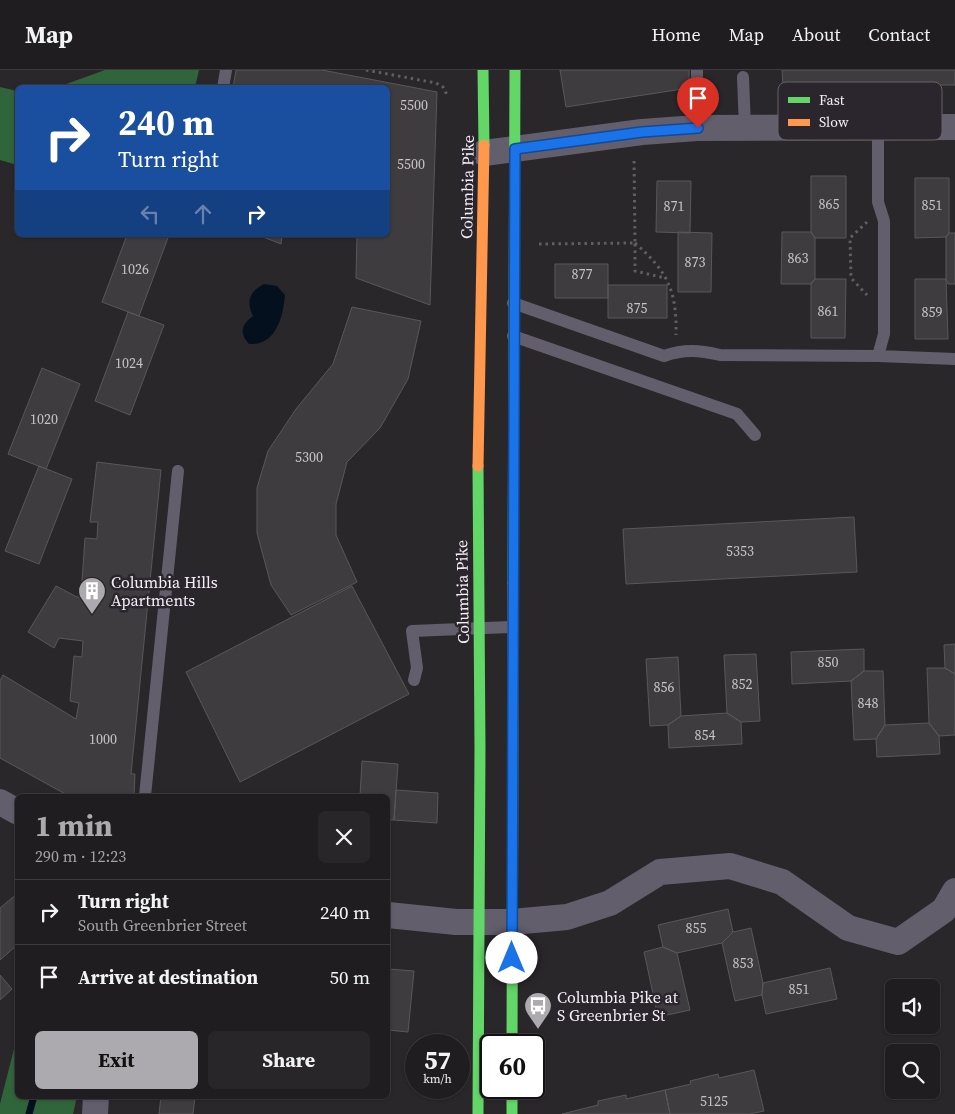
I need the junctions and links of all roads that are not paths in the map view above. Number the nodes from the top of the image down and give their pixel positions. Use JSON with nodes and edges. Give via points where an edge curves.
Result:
{"nodes":[{"id":1,"x":226,"y":70,"type":"edge"},
{"id":2,"x":482,"y":70,"type":"edge"},
{"id":3,"x":697,"y":70,"type":"edge"},
{"id":4,"x":515,"y":73,"type":"edge"},
{"id":5,"x":743,"y":77,"type":"dead end"},
{"id":6,"x":224,"y":85,"type":"edge"},
{"id":7,"x":942,"y":127,"type":"edge"},
{"id":8,"x":955,"y":127,"type":"edge"},
{"id":9,"x":698,"y":128,"type":"junction"},
{"id":10,"x":745,"y":128,"type":"junction"},
{"id":11,"x":778,"y":128,"type":"edge"},
{"id":12,"x":878,"y":140,"type":"edge"},
{"id":13,"x":515,"y":149,"type":"junction"},
{"id":14,"x":484,"y":153,"type":"junction"},
{"id":15,"x":513,"y":303,"type":"junction"},
{"id":16,"x":513,"y":336,"type":"junction"},
{"id":17,"x":878,"y":356,"type":"junction"},
{"id":18,"x":955,"y":359,"type":"edge"},
{"id":19,"x":755,"y":435,"type":"dead end"},
{"id":20,"x":178,"y":471,"type":"dead end"},
{"id":21,"x":512,"y":627,"type":"junction"},
{"id":22,"x":478,"y":628,"type":"junction"},
{"id":23,"x":414,"y":680,"type":"dead end"},
{"id":24,"x":145,"y":794,"type":"edge"},
{"id":25,"x":0,"y":802,"type":"edge"},
{"id":26,"x":15,"y":810,"type":"edge"},
{"id":27,"x":955,"y":891,"type":"edge"},
{"id":28,"x":390,"y":915,"type":"edge"},
{"id":29,"x":480,"y":922,"type":"junction"},
{"id":30,"x":512,"y":922,"type":"junction"},
{"id":31,"x":512,"y":1034,"type":"edge"},
{"id":32,"x":96,"y":1099,"type":"edge"},
{"id":33,"x":512,"y":1099,"type":"edge"},
{"id":34,"x":95,"y":1114,"type":"edge"},
{"id":35,"x":478,"y":1114,"type":"edge"},
{"id":36,"x":512,"y":1114,"type":"edge"}],
"edges":[{"from":1,"to":6,"type":"lane"},
{"from":2,"to":4,"type":"lane"},
{"from":2,"to":14,"type":"main road","name":"Columbia Pike"},
{"from":3,"to":9,"type":"lane"},
{"from":4,"to":13,"type":"main road"},
{"from":5,"to":10,"type":"lane"},
{"from":7,"to":8,"type":"street"},
{"from":9,"to":10,"type":"street"},
{"from":9,"to":13,"type":"street"},
{"from":10,"to":11,"type":"street"},
{"from":12,"to":17,"type":"lane","via":[[878,202],[884,221],[884,334]]},
{"from":13,"to":14,"type":"street"},
{"from":13,"to":15,"type":"main road"},
{"from":14,"to":22,"type":"main road","name":"Columbia Pike","via":[[477,495]]},
{"from":15,"to":16,"type":"main road"},
{"from":15,"to":17,"type":"lane","via":[[664,356],[680,350],[720,355]]},
{"from":16,"to":19,"type":"lane","via":[[737,414]]},
{"from":16,"to":21,"type":"main road"},
{"from":17,"to":18,"type":"lane"},
{"from":20,"to":24,"type":"lane"},
{"from":21,"to":22,"type":"lane"},
{"from":21,"to":30,"type":"main road"},
{"from":22,"to":23,"type":"lane","via":[[412,631],[417,668]]},
{"from":22,"to":29,"type":"main road","name":"Columbia Pike"},
{"from":25,"to":26,"type":"street"},
{"from":27,"to":30,"type":"street","via":[[944,910],[898,942],[848,928],[782,882],[730,866],[660,872],[610,903],[594,909],[568,917]]},
{"from":28,"to":29,"type":"street"},
{"from":29,"to":30,"type":"street"},
{"from":29,"to":35,"type":"main road","name":"Columbia Pike"},
{"from":30,"to":31,"type":"main road"},
{"from":32,"to":34,"type":"street"},
{"from":33,"to":36,"type":"main road"}]}
